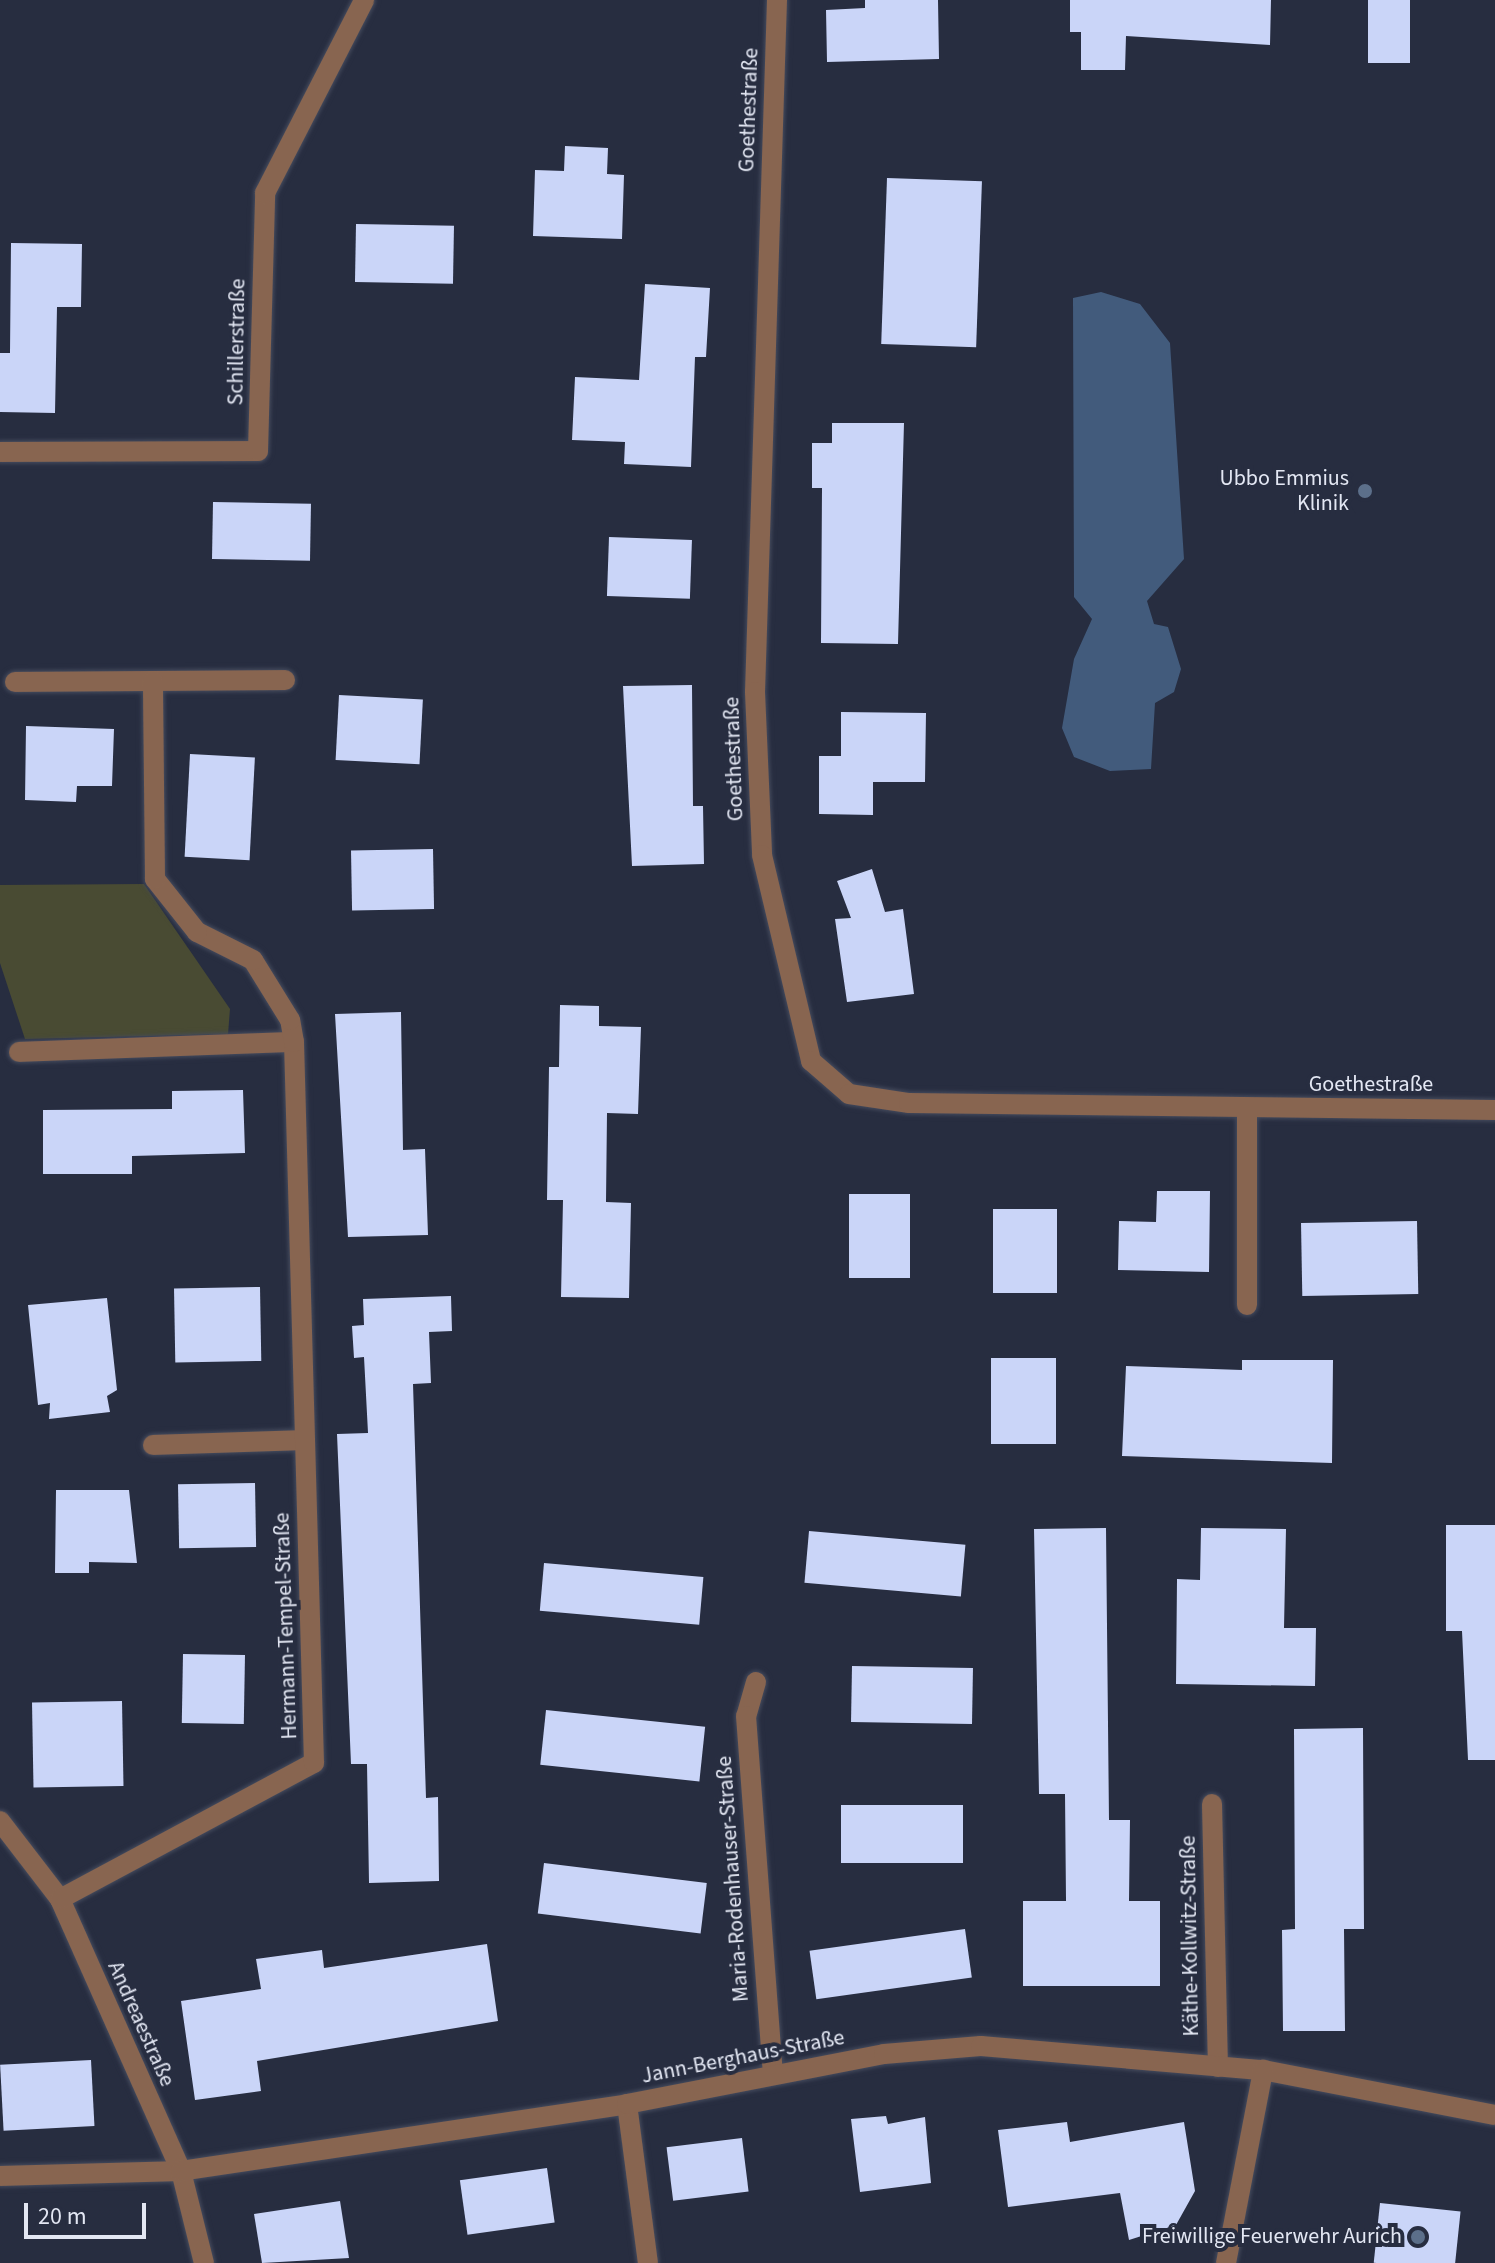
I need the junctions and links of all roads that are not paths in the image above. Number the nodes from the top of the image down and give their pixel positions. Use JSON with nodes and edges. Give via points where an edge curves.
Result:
{"nodes":[{"id":1,"x":364,"y":0,"type":"edge"},
{"id":2,"x":777,"y":0,"type":"edge"},
{"id":3,"x":0,"y":452,"type":"edge"},
{"id":4,"x":285,"y":680,"type":"dead end"},
{"id":5,"x":153,"y":681,"type":"junction"},
{"id":6,"x":15,"y":682,"type":"dead end"},
{"id":7,"x":294,"y":1042,"type":"junction"},
{"id":8,"x":19,"y":1052,"type":"dead end"},
{"id":9,"x":1247,"y":1108,"type":"junction"},
{"id":10,"x":1495,"y":1110,"type":"edge"},
{"id":11,"x":1247,"y":1305,"type":"dead end"},
{"id":12,"x":304,"y":1440,"type":"junction"},
{"id":13,"x":153,"y":1445,"type":"dead end"},
{"id":14,"x":756,"y":1682,"type":"dead end"},
{"id":15,"x":1212,"y":1804,"type":"dead end"},
{"id":16,"x":0,"y":1821,"type":"edge"},
{"id":17,"x":60,"y":1899,"type":"junction"},
{"id":18,"x":1218,"y":2067,"type":"junction"},
{"id":19,"x":1263,"y":2070,"type":"junction"},
{"id":20,"x":773,"y":2075,"type":"junction"},
{"id":21,"x":627,"y":2104,"type":"junction"},
{"id":22,"x":1495,"y":2115,"type":"edge"},
{"id":23,"x":181,"y":2171,"type":"junction"},
{"id":24,"x":0,"y":2176,"type":"edge"},
{"id":25,"x":204,"y":2263,"type":"edge"},
{"id":26,"x":648,"y":2263,"type":"edge"},
{"id":27,"x":1226,"y":2263,"type":"edge"}],
"edges":[{"from":1,"to":3,"type":"street","name":"Schillerstraße","via":[[265,193],[258,451]]},
{"from":2,"to":9,"type":"street","name":"Goethestraße","via":[[755,692],[762,855],[811,1061],[849,1094],[909,1103]]},
{"from":4,"to":5,"type":"street"},
{"from":5,"to":6,"type":"street"},
{"from":5,"to":7,"type":"street","name":"Hermann-Tempel-Straße","via":[[155,879],[197,932],[253,960],[290,1020]]},
{"from":7,"to":8,"type":"street"},
{"from":7,"to":12,"type":"street","name":"Hermann-Tempel-Straße"},
{"from":9,"to":10,"type":"street","name":"Goethestraße"},
{"from":9,"to":11,"type":"street"},
{"from":12,"to":13,"type":"street"},
{"from":12,"to":17,"type":"street","name":"Hermann-Tempel-Straße","via":[[314,1763]]},
{"from":14,"to":20,"type":"street","name":"Maria-Rodenhauser-Straße","via":[[746,1716]]},
{"from":15,"to":18,"type":"street","name":"Käthe-Kollwitz-Straße"},
{"from":16,"to":17,"type":"street","name":"Andreaestraße"},
{"from":17,"to":23,"type":"street","name":"Andreaestraße"},
{"from":18,"to":19,"type":"street","name":"Jann-Berghaus-Straße"},
{"from":18,"to":20,"type":"street","name":"Jann-Berghaus-Straße","via":[[981,2046],[884,2054]]},
{"from":19,"to":22,"type":"street","name":"Jann-Berghaus-Straße"},
{"from":19,"to":27,"type":"street"},
{"from":20,"to":21,"type":"street","name":"Jann-Berghaus-Straße"},
{"from":21,"to":23,"type":"street","name":"Jann-Berghaus-Straße"},
{"from":21,"to":26,"type":"street"},
{"from":23,"to":24,"type":"street","name":"Jann-Berghaus-Straße"},
{"from":23,"to":25,"type":"street","name":"Andreaestraße"}]}
